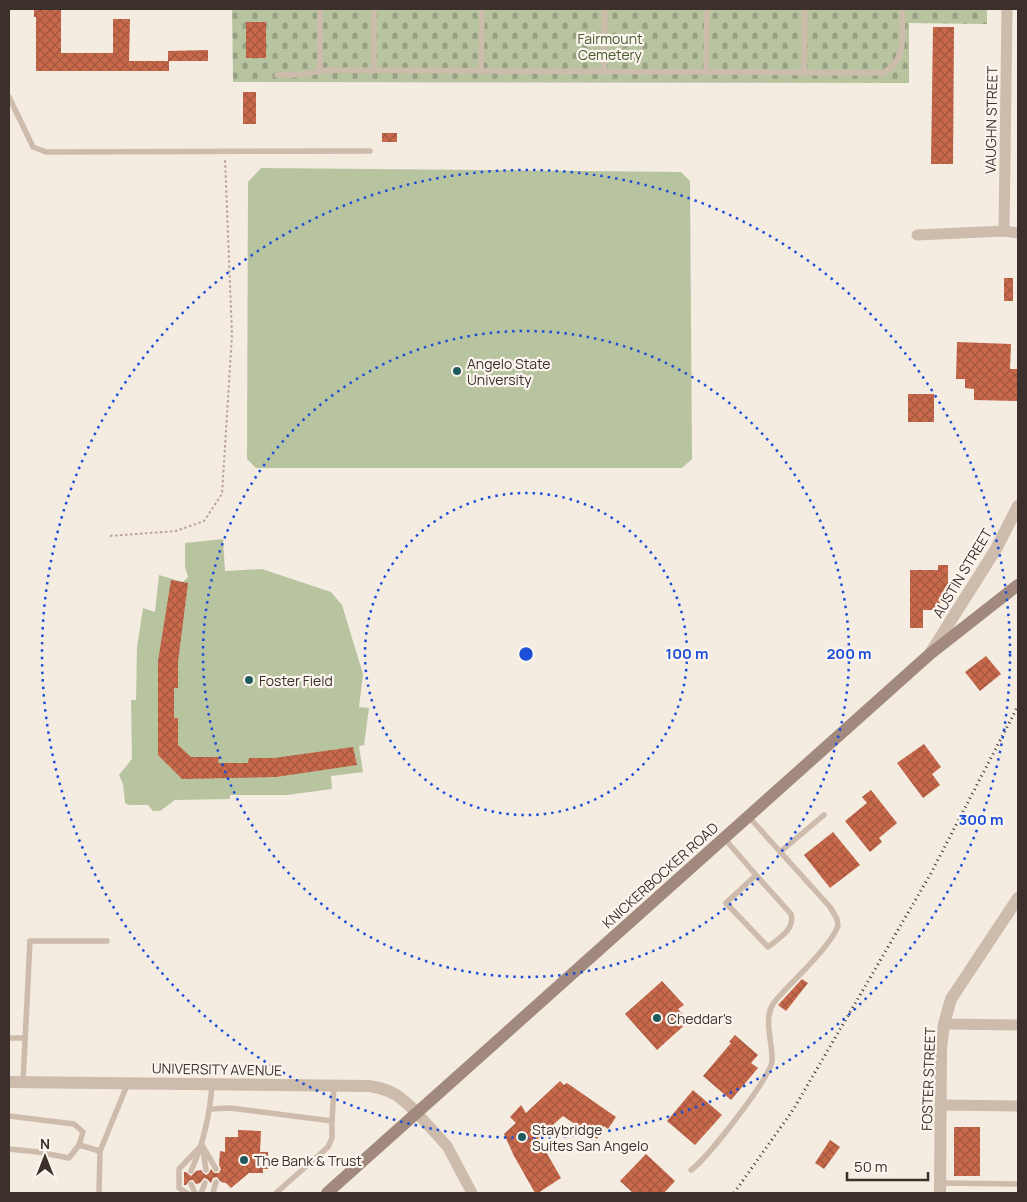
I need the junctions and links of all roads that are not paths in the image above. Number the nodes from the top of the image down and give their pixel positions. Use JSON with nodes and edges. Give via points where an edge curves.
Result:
{"nodes":[{"id":1,"x":320,"y":9,"type":"edge"},
{"id":2,"x":374,"y":9,"type":"edge"},
{"id":3,"x":482,"y":9,"type":"edge"},
{"id":4,"x":605,"y":9,"type":"edge"},
{"id":5,"x":707,"y":9,"type":"edge"},
{"id":6,"x":804,"y":9,"type":"edge"},
{"id":7,"x":902,"y":9,"type":"edge"},
{"id":8,"x":1007,"y":9,"type":"edge"},
{"id":9,"x":374,"y":71,"type":"junction"},
{"id":10,"x":320,"y":72,"type":"junction"},
{"id":11,"x":481,"y":72,"type":"junction"},
{"id":12,"x":604,"y":72,"type":"junction"},
{"id":13,"x":706,"y":73,"type":"junction"},
{"id":14,"x":804,"y":73,"type":"junction"},
{"id":15,"x":277,"y":75,"type":"dead end"},
{"id":16,"x":9,"y":97,"type":"edge"},
{"id":17,"x":370,"y":150,"type":"dead end"},
{"id":18,"x":1004,"y":231,"type":"junction"},
{"id":19,"x":1018,"y":233,"type":"edge"},
{"id":20,"x":917,"y":236,"type":"dead end"},
{"id":21,"x":1018,"y":506,"type":"edge"},
{"id":22,"x":1018,"y":585,"type":"edge"},
{"id":23,"x":930,"y":654,"type":"junction"},
{"id":24,"x":824,"y":815,"type":"dead end"},
{"id":25,"x":748,"y":816,"type":"junction"},
{"id":26,"x":724,"y":838,"type":"junction"},
{"id":27,"x":780,"y":852,"type":"junction"},
{"id":28,"x":756,"y":875,"type":"junction"},
{"id":29,"x":1018,"y":898,"type":"edge"},
{"id":30,"x":107,"y":942,"type":"dead end"},
{"id":31,"x":944,"y":1024,"type":"junction"},
{"id":32,"x":1018,"y":1025,"type":"edge"},
{"id":33,"x":9,"y":1038,"type":"edge"},
{"id":34,"x":25,"y":1038,"type":"junction"},
{"id":35,"x":9,"y":1082,"type":"edge"},
{"id":36,"x":23,"y":1082,"type":"junction"},
{"id":37,"x":128,"y":1083,"type":"junction"},
{"id":38,"x":212,"y":1084,"type":"junction"},
{"id":39,"x":334,"y":1086,"type":"junction"},
{"id":40,"x":941,"y":1105,"type":"junction"},
{"id":41,"x":1018,"y":1106,"type":"edge"},
{"id":42,"x":210,"y":1110,"type":"junction"},
{"id":43,"x":417,"y":1113,"type":"junction"},
{"id":44,"x":9,"y":1116,"type":"edge"},
{"id":45,"x":332,"y":1121,"type":"junction"},
{"id":46,"x":79,"y":1145,"type":"junction"},
{"id":47,"x":202,"y":1145,"type":"junction"},
{"id":48,"x":9,"y":1150,"type":"edge"},
{"id":49,"x":100,"y":1151,"type":"junction"},
{"id":50,"x":216,"y":1169,"type":"dead end"},
{"id":51,"x":206,"y":1170,"type":"dead end"},
{"id":52,"x":691,"y":1170,"type":"dead end"},
{"id":53,"x":191,"y":1171,"type":"dead end"},
{"id":54,"x":216,"y":1182,"type":"dead end"},
{"id":55,"x":206,"y":1183,"type":"dead end"},
{"id":56,"x":191,"y":1184,"type":"dead end"},
{"id":57,"x":1018,"y":1184,"type":"edge"},
{"id":58,"x":940,"y":1188,"type":"edge"},
{"id":59,"x":99,"y":1193,"type":"edge"},
{"id":60,"x":187,"y":1193,"type":"edge"},
{"id":61,"x":195,"y":1193,"type":"edge"},
{"id":62,"x":201,"y":1193,"type":"edge"},
{"id":63,"x":213,"y":1193,"type":"edge"},
{"id":64,"x":276,"y":1193,"type":"edge"},
{"id":65,"x":327,"y":1193,"type":"edge"},
{"id":66,"x":472,"y":1193,"type":"edge"}],
"edges":[{"from":1,"to":10,"type":"lane"},
{"from":2,"to":9,"type":"lane"},
{"from":3,"to":11,"type":"lane"},
{"from":4,"to":12,"type":"lane"},
{"from":5,"to":13,"type":"lane"},
{"from":6,"to":14,"type":"lane"},
{"from":7,"to":14,"type":"lane","via":[[901,50],[890,69],[869,74]]},
{"from":8,"to":18,"type":"street","name":"VAUGHN STREET"},
{"from":9,"to":10,"type":"lane"},
{"from":9,"to":11,"type":"lane"},
{"from":10,"to":15,"type":"lane"},
{"from":11,"to":12,"type":"lane"},
{"from":12,"to":13,"type":"lane"},
{"from":13,"to":14,"type":"lane"},
{"from":16,"to":17,"type":"lane","via":[[33,147],[46,152]]},
{"from":18,"to":19,"type":"street"},
{"from":18,"to":20,"type":"street"},
{"from":21,"to":23,"type":"street","name":"AUSTIN STREET","via":[[996,549]]},
{"from":22,"to":23,"type":"main road","name":"KNICKERBOCKER ROAD"},
{"from":23,"to":25,"type":"main road","name":"KNICKERBOCKER ROAD"},
{"from":24,"to":27,"type":"lane"},
{"from":25,"to":26,"type":"main road","name":"KNICKERBOCKER ROAD"},
{"from":25,"to":27,"type":"lane"},
{"from":26,"to":28,"type":"lane"},
{"from":26,"to":43,"type":"main road","name":"KNICKERBOCKER ROAD"},
{"from":27,"to":52,"type":"lane","via":[[830,907],[838,926],[772,1005],[769,1020],[772,1064],[717,1143]]},
{"from":28,"to":28,"type":"lane","via":[[726,903],[768,947],[791,927],[791,914]]},
{"from":29,"to":31,"type":"street","name":"FOSTER STREET","via":[[951,1000]]},
{"from":30,"to":34,"type":"lane","via":[[30,941]]},
{"from":31,"to":32,"type":"street"},
{"from":31,"to":40,"type":"street","name":"FOSTER STREET"},
{"from":33,"to":34,"type":"lane"},
{"from":34,"to":36,"type":"lane"},
{"from":35,"to":36,"type":"street","name":"UNIVERSITY AVENUE"},
{"from":36,"to":37,"type":"street","name":"UNIVERSITY AVENUE"},
{"from":37,"to":38,"type":"street","name":"UNIVERSITY AVENUE"},
{"from":37,"to":49,"type":"lane"},
{"from":38,"to":39,"type":"street","name":"UNIVERSITY AVENUE"},
{"from":38,"to":42,"type":"lane"},
{"from":39,"to":43,"type":"street","name":"UNIVERSITY AVENUE","via":[[384,1088],[401,1097]]},
{"from":39,"to":45,"type":"lane"},
{"from":40,"to":41,"type":"street"},
{"from":40,"to":58,"type":"street","name":"FOSTER STREET"},
{"from":42,"to":45,"type":"lane","via":[[230,1108]]},
{"from":42,"to":47,"type":"lane"},
{"from":43,"to":65,"type":"main road","name":"KNICKERBOCKER ROAD"},
{"from":43,"to":66,"type":"street","via":[[447,1146]]},
{"from":44,"to":46,"type":"lane","via":[[74,1124],[83,1132]]},
{"from":45,"to":64,"type":"lane","via":[[332,1138],[328,1147]]},
{"from":46,"to":48,"type":"lane","via":[[69,1158]]},
{"from":46,"to":49,"type":"lane"},
{"from":47,"to":50,"type":"lane"},
{"from":47,"to":51,"type":"lane"},
{"from":47,"to":53,"type":"lane"},
{"from":47,"to":60,"type":"lane","via":[[179,1169],[179,1188]]},
{"from":49,"to":59,"type":"lane"},
{"from":54,"to":63,"type":"lane"},
{"from":55,"to":62,"type":"lane"},
{"from":56,"to":61,"type":"lane"},
{"from":57,"to":58,"type":"lane"}]}
